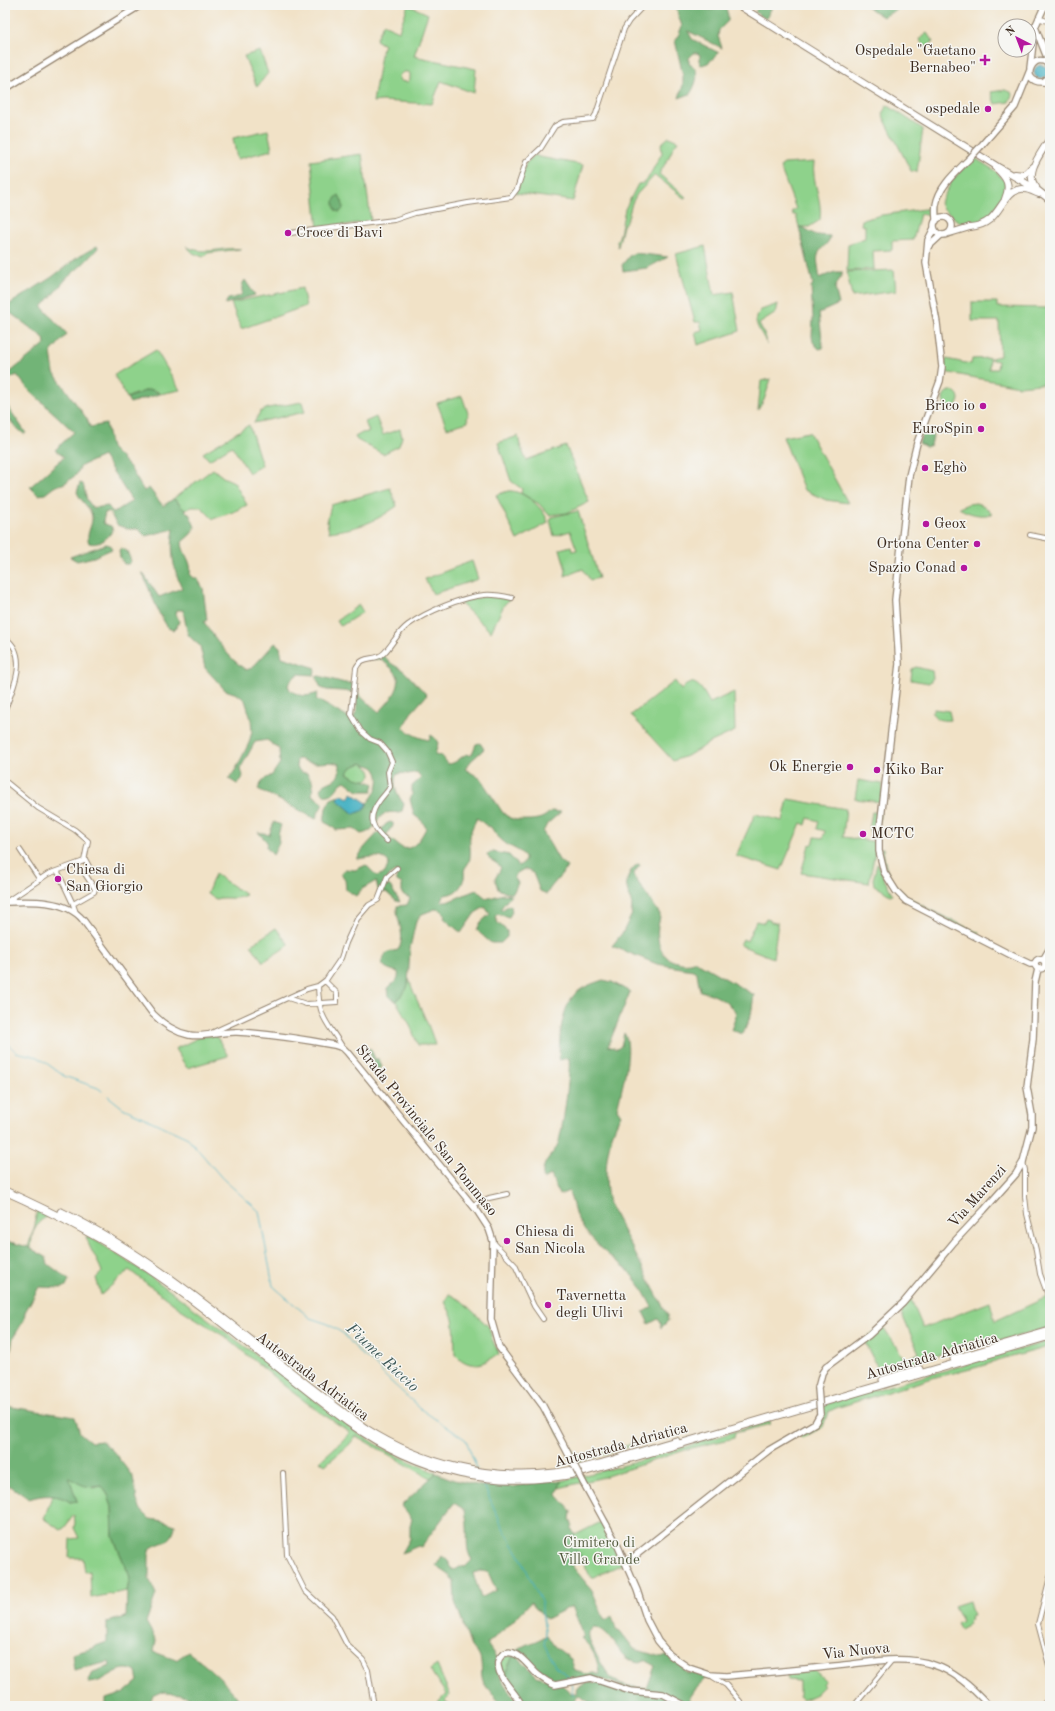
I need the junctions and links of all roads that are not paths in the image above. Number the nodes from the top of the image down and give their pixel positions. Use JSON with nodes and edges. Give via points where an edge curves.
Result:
{"nodes":[{"id":1,"x":141,"y":5,"type":"edge"},
{"id":2,"x":644,"y":5,"type":"edge"},
{"id":3,"x":738,"y":5,"type":"edge"},
{"id":4,"x":1044,"y":5,"type":"edge"},
{"id":5,"x":1050,"y":18,"type":"edge"},
{"id":6,"x":1040,"y":19,"type":"junction"},
{"id":7,"x":1050,"y":22,"type":"edge"},
{"id":8,"x":1037,"y":23,"type":"edge"},
{"id":9,"x":1037,"y":31,"type":"edge"},
{"id":10,"x":1031,"y":58,"type":"edge"},
{"id":11,"x":1050,"y":66,"type":"edge"},
{"id":12,"x":1030,"y":69,"type":"junction"},
{"id":13,"x":1050,"y":77,"type":"edge"},
{"id":14,"x":1040,"y":82,"type":"junction"},
{"id":15,"x":1050,"y":86,"type":"edge"},
{"id":16,"x":1023,"y":88,"type":"junction"},
{"id":17,"x":5,"y":89,"type":"edge"},
{"id":18,"x":1050,"y":138,"type":"edge"},
{"id":19,"x":990,"y":162,"type":"junction"},
{"id":20,"x":1035,"y":165,"type":"junction"},
{"id":21,"x":1045,"y":196,"type":"edge"},
{"id":22,"x":937,"y":199,"type":"junction"},
{"id":23,"x":1003,"y":203,"type":"junction"},
{"id":24,"x":946,"y":218,"type":"junction"},
{"id":25,"x":936,"y":221,"type":"junction"},
{"id":26,"x":951,"y":222,"type":"junction"},
{"id":27,"x":970,"y":227,"type":"junction"},
{"id":28,"x":934,"y":228,"type":"junction"},
{"id":29,"x":290,"y":233,"type":"dead end"},
{"id":30,"x":950,"y":233,"type":"junction"},
{"id":31,"x":940,"y":235,"type":"junction"},
{"id":32,"x":927,"y":247,"type":"junction"},
{"id":33,"x":1030,"y":535,"type":"dead end"},
{"id":34,"x":1050,"y":539,"type":"edge"},
{"id":35,"x":512,"y":598,"type":"dead end"},
{"id":36,"x":5,"y":638,"type":"edge"},
{"id":37,"x":5,"y":709,"type":"edge"},
{"id":38,"x":5,"y":781,"type":"edge"},
{"id":39,"x":387,"y":841,"type":"dead end"},
{"id":40,"x":20,"y":850,"type":"dead end"},
{"id":41,"x":85,"y":859,"type":"junction"},
{"id":42,"x":397,"y":868,"type":"dead end"},
{"id":43,"x":58,"y":872,"type":"junction"},
{"id":44,"x":40,"y":880,"type":"junction"},
{"id":45,"x":5,"y":902,"type":"edge"},
{"id":46,"x":73,"y":904,"type":"junction"},
{"id":47,"x":76,"y":913,"type":"junction"},
{"id":48,"x":1050,"y":948,"type":"edge"},
{"id":49,"x":1043,"y":960,"type":"junction"},
{"id":50,"x":1036,"y":966,"type":"junction"},
{"id":51,"x":1047,"y":967,"type":"edge"},
{"id":52,"x":325,"y":981,"type":"junction"},
{"id":53,"x":318,"y":986,"type":"junction"},
{"id":54,"x":288,"y":998,"type":"junction"},
{"id":55,"x":318,"y":1002,"type":"junction"},
{"id":56,"x":207,"y":1035,"type":"junction"},
{"id":57,"x":343,"y":1048,"type":"junction"},
{"id":58,"x":1023,"y":1162,"type":"junction"},
{"id":59,"x":5,"y":1186,"type":"edge"},
{"id":60,"x":5,"y":1191,"type":"edge"},
{"id":61,"x":507,"y":1194,"type":"dead end"},
{"id":62,"x":472,"y":1205,"type":"junction"},
{"id":63,"x":49,"y":1208,"type":"junction"},
{"id":64,"x":493,"y":1242,"type":"junction"},
{"id":65,"x":1050,"y":1301,"type":"edge"},
{"id":66,"x":543,"y":1319,"type":"dead end"},
{"id":67,"x":1050,"y":1331,"type":"edge"},
{"id":68,"x":1050,"y":1336,"type":"edge"},
{"id":69,"x":979,"y":1354,"type":"junction"},
{"id":70,"x":283,"y":1473,"type":"dead end"},
{"id":71,"x":583,"y":1482,"type":"joint"},
{"id":72,"x":626,"y":1563,"type":"junction"},
{"id":73,"x":1050,"y":1577,"type":"edge"},
{"id":74,"x":892,"y":1660,"type":"junction"},
{"id":75,"x":1050,"y":1669,"type":"edge"},
{"id":76,"x":710,"y":1676,"type":"junction"},
{"id":77,"x":1050,"y":1699,"type":"edge"},
{"id":78,"x":374,"y":1706,"type":"edge"},
{"id":79,"x":522,"y":1706,"type":"edge"},
{"id":80,"x":686,"y":1706,"type":"edge"},
{"id":81,"x":744,"y":1706,"type":"edge"},
{"id":82,"x":854,"y":1706,"type":"edge"},
{"id":83,"x":989,"y":1706,"type":"edge"},
{"id":84,"x":1043,"y":1706,"type":"edge"}],
"edges":[{"from":1,"to":17,"type":"street"},
{"from":2,"to":29,"type":"street","via":[[624,29],[593,119],[563,122],[555,126],[541,148],[526,162],[517,189],[511,197],[415,213],[394,220]]},
{"from":3,"to":19,"type":"main road"},
{"from":4,"to":6,"type":"street"},
{"from":5,"to":6,"type":"street"},
{"from":6,"to":7,"type":"street"},
{"from":6,"to":8,"type":"street"},
{"from":9,"to":11,"type":"street"},
{"from":10,"to":12,"type":"street"},
{"from":11,"to":12,"type":"street","via":[[1038,61]]},
{"from":12,"to":14,"type":"street","via":[[1031,78]]},
{"from":12,"to":16,"type":"street"},
{"from":13,"to":14,"type":"street"},
{"from":14,"to":15,"type":"street"},
{"from":14,"to":16,"type":"street"},
{"from":16,"to":22,"type":"street","bridge":true,"via":[[1012,111],[949,179]]},
{"from":18,"to":20,"type":"main road"},
{"from":19,"to":20,"type":"main road","via":[[1019,176],[1026,174]]},
{"from":19,"to":21,"type":"main road"},
{"from":19,"to":23,"type":"main road","via":[[1008,182],[1008,191]]},
{"from":20,"to":21,"type":"main road","via":[[1031,175],[1032,181]]},
{"from":21,"to":23,"type":"main road","via":[[1021,189]]},
{"from":22,"to":24,"type":"street"},
{"from":22,"to":25,"type":"street"},
{"from":23,"to":27,"type":"main road","via":[[990,221]]},
{"from":24,"to":25,"type":"street"},
{"from":24,"to":26,"type":"street"},
{"from":25,"to":28,"type":"street"},
{"from":26,"to":27,"type":"street"},
{"from":26,"to":30,"type":"street"},
{"from":27,"to":30,"type":"street"},
{"from":28,"to":31,"type":"street"},
{"from":28,"to":32,"type":"street"},
{"from":30,"to":31,"type":"street"},
{"from":31,"to":32,"type":"street"},
{"from":32,"to":50,"type":"street","via":[[926,268],[937,323],[942,367],[936,393],[916,443],[909,476],[895,600],[899,664],[879,851],[884,872],[906,901]]},
{"from":33,"to":34,"type":"street"},
{"from":35,"to":39,"type":"street","via":[[483,595],[432,612],[408,625],[384,654],[358,663],[351,714],[361,730],[387,751],[392,762],[388,772],[390,787],[377,804],[372,821]]},
{"from":36,"to":37,"type":"street","via":[[14,646],[19,658],[14,685]]},
{"from":38,"to":41,"type":"street","via":[[38,808],[75,830],[88,841]]},
{"from":40,"to":44,"type":"street"},
{"from":41,"to":43,"type":"street"},
{"from":41,"to":46,"type":"street","via":[[92,870],[85,874],[95,889]]},
{"from":42,"to":52,"type":"street","via":[[387,877],[378,900],[369,905],[357,919],[341,958]]},
{"from":43,"to":44,"type":"street","via":[[48,874]]},
{"from":43,"to":46,"type":"street"},
{"from":44,"to":45,"type":"street"},
{"from":45,"to":47,"type":"street","name":"Strada Provinciale San Tommaso","via":[[39,902]]},
{"from":46,"to":47,"type":"street"},
{"from":47,"to":56,"type":"street","name":"Strada Provinciale San Tommaso","via":[[160,1021],[182,1033]]},
{"from":48,"to":49,"type":"street"},
{"from":49,"to":50,"type":"street","via":[[1038,959]]},
{"from":49,"to":51,"type":"street"},
{"from":50,"to":51,"type":"street"},
{"from":50,"to":58,"type":"street","name":"Via Marenzi","via":[[1033,1039],[1027,1087],[1032,1127]]},
{"from":52,"to":53,"type":"street"},
{"from":52,"to":55,"type":"street","via":[[337,993],[338,1001]]},
{"from":53,"to":54,"type":"street"},
{"from":53,"to":55,"type":"street"},
{"from":54,"to":55,"type":"street","via":[[302,1004]]},
{"from":54,"to":56,"type":"street"},
{"from":55,"to":57,"type":"street","via":[[326,1023]]},
{"from":56,"to":57,"type":"street","name":"Strada Provinciale San Tommaso","via":[[235,1032],[310,1041]]},
{"from":57,"to":62,"type":"street","name":"Strada Provinciale San Tommaso"},
{"from":58,"to":65,"type":"street","via":[[1026,1170],[1027,1214],[1040,1274]]},
{"from":58,"to":72,"type":"street","name":"Via Marenzi","bridge":true,"via":[[1011,1180],[903,1303],[869,1335],[826,1367],[819,1379],[820,1414],[815,1423],[769,1450]]},
{"from":59,"to":63,"type":"highway","name":"Autostrada Adriatica"},
{"from":60,"to":63,"type":"highway","name":"Autostrada Adriatica"},
{"from":61,"to":62,"type":"street"},
{"from":62,"to":64,"type":"street","name":"Strada Provinciale San Tommaso","via":[[489,1229]]},
{"from":63,"to":69,"type":"highway","name":"Autostrada Adriatica","via":[[110,1239],[164,1274],[354,1424],[422,1460],[469,1471],[542,1476],[569,1470]]},
{"from":64,"to":66,"type":"street","via":[[515,1265],[534,1306]]},
{"from":64,"to":71,"type":"street","name":"Strada Provinciale San Tommaso","bridge":true,"via":[[492,1319],[499,1347],[543,1406]]},
{"from":67,"to":69,"type":"highway","name":"Autostrada Adriatica"},
{"from":68,"to":69,"type":"highway","name":"Autostrada Adriatica"},
{"from":70,"to":78,"type":"street","via":[[287,1555],[305,1591],[332,1616],[348,1644],[363,1660],[368,1670]]},
{"from":71,"to":72,"type":"street","name":"Via Nuova"},
{"from":72,"to":76,"type":"street","name":"Via Nuova","via":[[647,1620],[663,1647],[689,1668]]},
{"from":73,"to":75,"type":"street","via":[[1038,1624]]},
{"from":74,"to":76,"type":"street","name":"Via Nuova"},
{"from":74,"to":82,"type":"street"},
{"from":74,"to":83,"type":"street","name":"Via Nuova","via":[[926,1662],[945,1670],[959,1678]]},
{"from":76,"to":81,"type":"street","name":"Via Nuova","via":[[726,1685]]},
{"from":77,"to":84,"type":"street"},
{"from":79,"to":80,"type":"street","via":[[500,1673],[498,1660],[505,1653],[518,1656],[550,1684],[586,1678],[597,1679],[630,1691],[663,1694]]}]}
